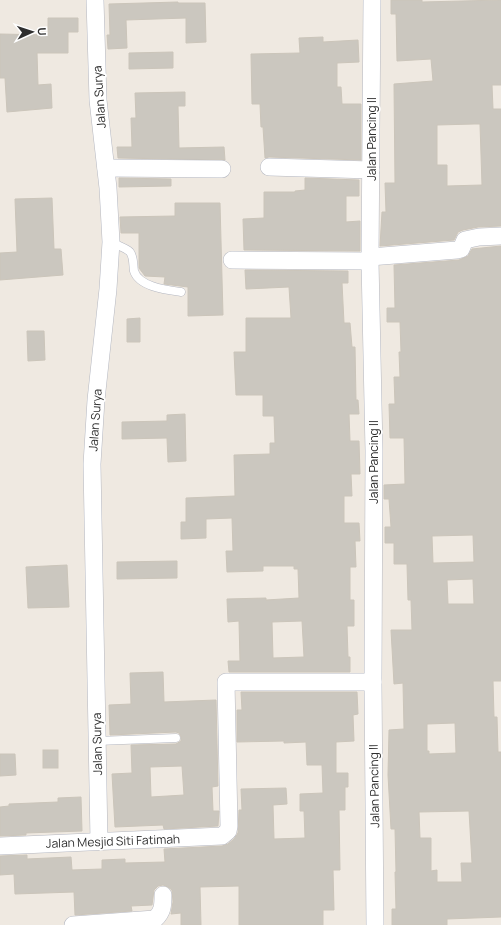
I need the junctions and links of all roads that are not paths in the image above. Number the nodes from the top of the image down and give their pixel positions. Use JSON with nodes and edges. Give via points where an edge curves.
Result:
{"nodes":[{"id":1,"x":95,"y":0,"type":"edge"},
{"id":2,"x":372,"y":0,"type":"edge"},
{"id":3,"x":269,"y":167,"type":"dead end"},
{"id":4,"x":106,"y":168,"type":"junction"},
{"id":5,"x":222,"y":169,"type":"dead end"},
{"id":6,"x":371,"y":170,"type":"junction"},
{"id":7,"x":501,"y":236,"type":"edge"},
{"id":8,"x":111,"y":242,"type":"junction"},
{"id":9,"x":370,"y":259,"type":"junction"},
{"id":10,"x":232,"y":260,"type":"dead end"},
{"id":11,"x":181,"y":292,"type":"dead end"},
{"id":12,"x":373,"y":682,"type":"junction"},
{"id":13,"x":176,"y":738,"type":"dead end"},
{"id":14,"x":97,"y":741,"type":"junction"},
{"id":15,"x":99,"y":841,"type":"junction"},
{"id":16,"x":0,"y":846,"type":"edge"},
{"id":17,"x":163,"y":895,"type":"dead end"},
{"id":18,"x":73,"y":925,"type":"edge"},
{"id":19,"x":375,"y":925,"type":"edge"}],
"edges":[{"from":1,"to":4,"type":"street","name":"Jalan Surya","via":[[98,100]]},
{"from":2,"to":6,"type":"street","name":"Jalan Pancing II"},
{"from":3,"to":6,"type":"street"},
{"from":4,"to":5,"type":"street"},
{"from":4,"to":8,"type":"street","name":"Jalan Surya"},
{"from":6,"to":9,"type":"street","name":"Jalan Pancing II"},
{"from":7,"to":9,"type":"street","via":[[465,240],[461,249],[457,250]]},
{"from":8,"to":11,"type":"lane","via":[[130,252],[134,272],[139,280],[165,290]]},
{"from":8,"to":14,"type":"street","name":"Jalan Surya","via":[[92,464]]},
{"from":9,"to":10,"type":"street"},
{"from":9,"to":12,"type":"street","name":"Jalan Pancing II","via":[[374,451]]},
{"from":12,"to":15,"type":"street","name":"Jalan Mesjid Siti Fatimah","via":[[226,682],[228,831],[215,837]]},
{"from":12,"to":19,"type":"street","name":"Jalan Pancing II"},
{"from":13,"to":14,"type":"lane"},
{"from":14,"to":15,"type":"street","name":"Jalan Surya"},
{"from":15,"to":16,"type":"street","name":"Jalan Mesjid Siti Fatimah"},
{"from":17,"to":18,"type":"street","via":[[161,914],[155,919]]}]}
